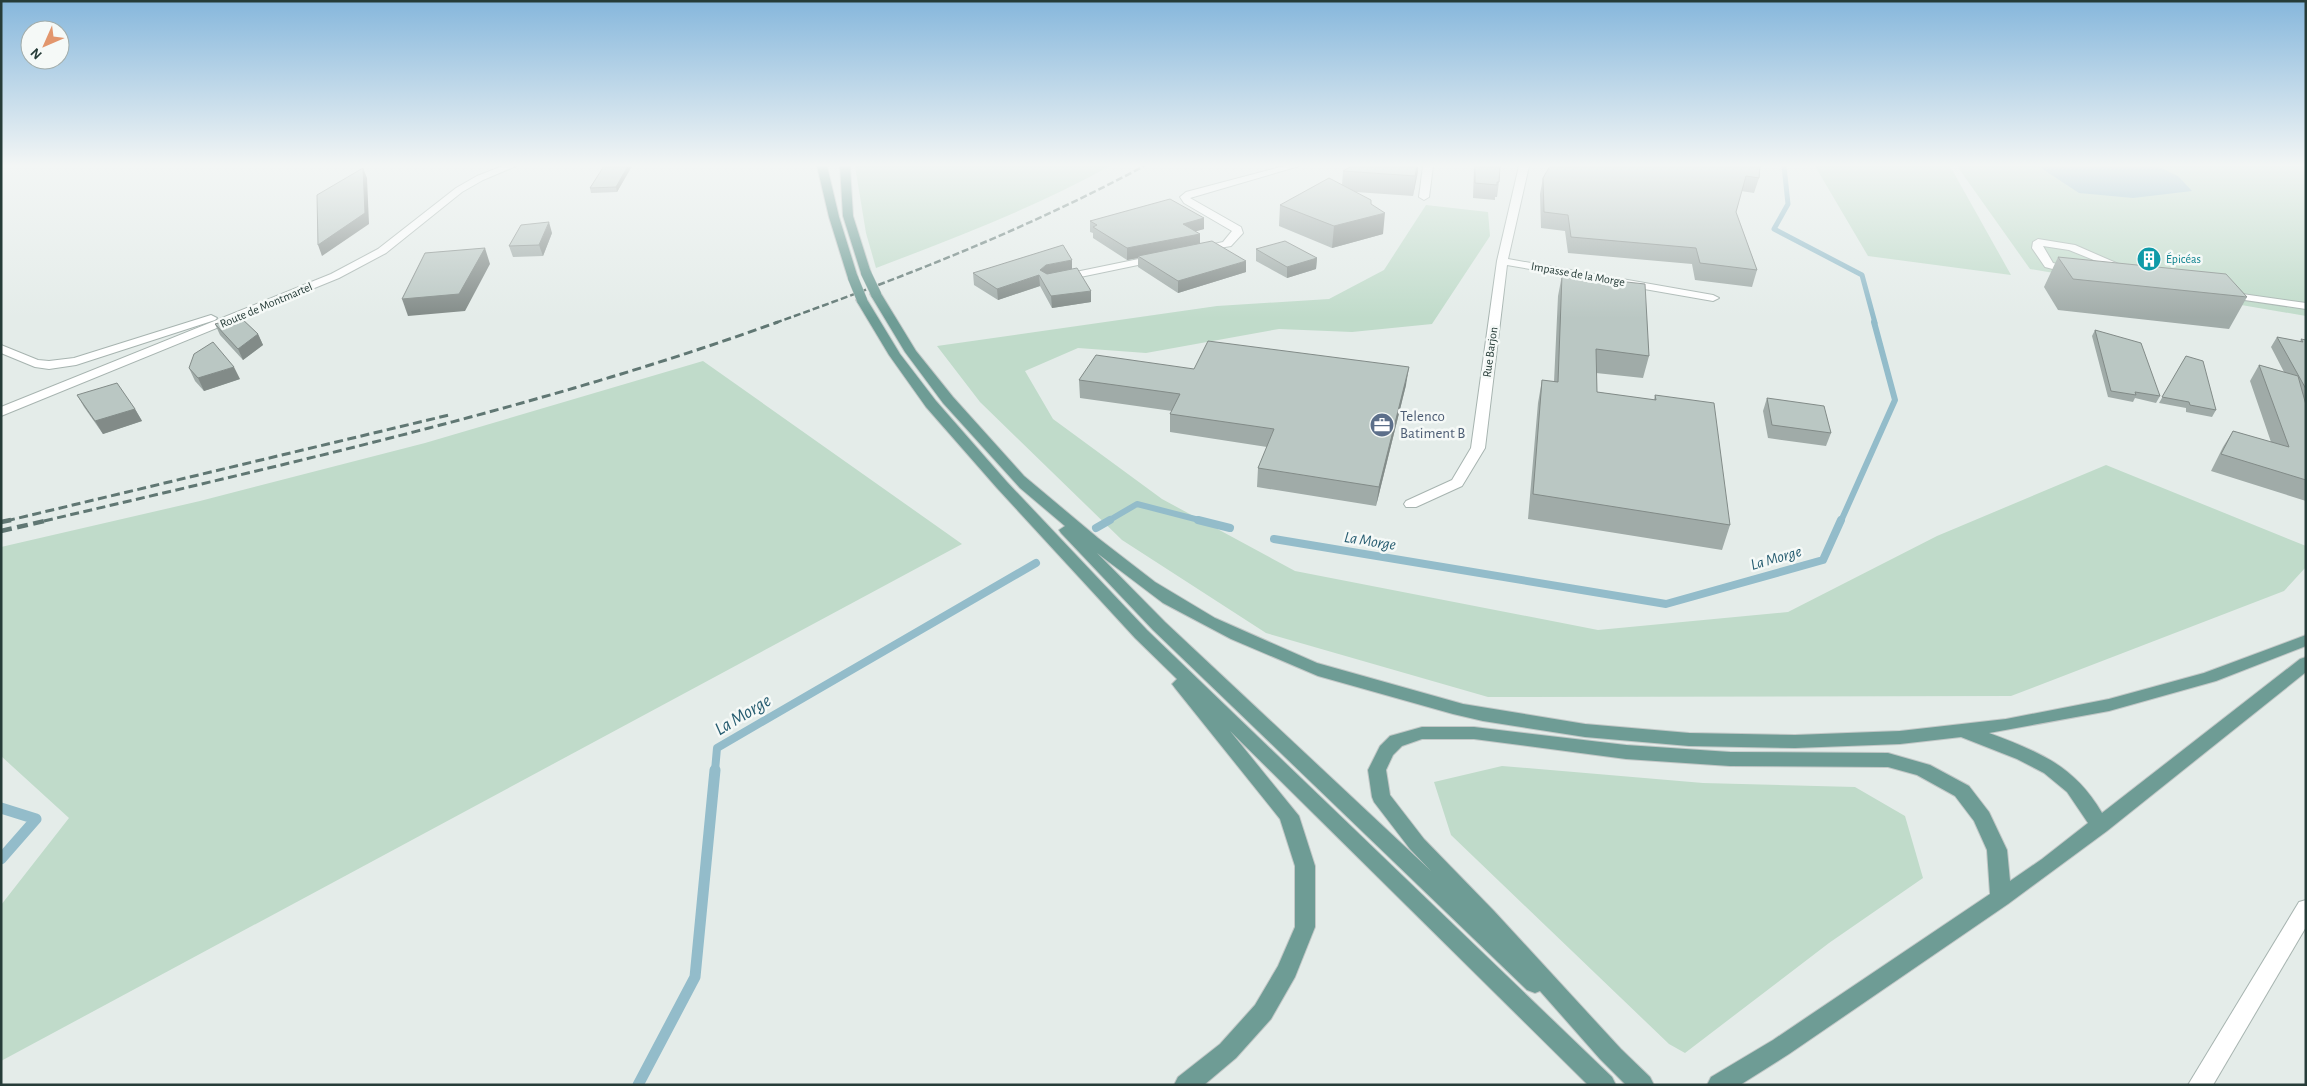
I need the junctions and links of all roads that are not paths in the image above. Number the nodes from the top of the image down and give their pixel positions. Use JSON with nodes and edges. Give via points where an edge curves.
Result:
{"nodes":[{"id":1,"x":426,"y":217,"type":"edge"},
{"id":2,"x":848,"y":217,"type":"edge"},
{"id":3,"x":1214,"y":217,"type":"edge"},
{"id":4,"x":1512,"y":217,"type":"edge"},
{"id":5,"x":834,"y":218,"type":"edge"},
{"id":6,"x":1189,"y":252,"type":"edge"},
{"id":7,"x":1170,"y":256,"type":"edge"},
{"id":8,"x":1502,"y":260,"type":"junction"},
{"id":9,"x":2080,"y":272,"type":"edge"},
{"id":10,"x":2140,"y":275,"type":"edge"},
{"id":11,"x":1047,"y":281,"type":"edge"},
{"id":12,"x":2212,"y":293,"type":"edge"},
{"id":13,"x":1713,"y":298,"type":"dead end"},
{"id":14,"x":280,"y":300,"type":"junction"},
{"id":15,"x":2306,"y":306,"type":"edge"},
{"id":16,"x":1,"y":349,"type":"edge"},
{"id":17,"x":1,"y":412,"type":"edge"},
{"id":18,"x":1020,"y":478,"type":"junction"},
{"id":19,"x":1411,"y":504,"type":"dead end"},
{"id":20,"x":1140,"y":634,"type":"junction"},
{"id":21,"x":2306,"y":640,"type":"edge"},
{"id":22,"x":2306,"y":663,"type":"edge"},
{"id":23,"x":1961,"y":730,"type":"junction"},
{"id":24,"x":2100,"y":826,"type":"junction"},
{"id":25,"x":2001,"y":898,"type":"junction"},
{"id":26,"x":2306,"y":908,"type":"edge"},
{"id":27,"x":1614,"y":1058,"type":"junction"},
{"id":28,"x":1599,"y":1080,"type":"edge"},
{"id":29,"x":1186,"y":1085,"type":"edge"},
{"id":30,"x":1642,"y":1085,"type":"edge"},
{"id":31,"x":1719,"y":1085,"type":"edge"},
{"id":32,"x":2200,"y":1085,"type":"edge"}],
"edges":[{"from":1,"to":14,"type":"street","name":"Route de Montmartel","via":[[361,263]]},
{"from":2,"to":18,"type":"main road","bridge":true,"via":[[866,273],[911,352],[948,400]]},
{"from":3,"to":6,"type":"street","via":[[1238,233],[1227,244]]},
{"from":4,"to":8,"type":"street","name":"Rue Barjon"},
{"from":5,"to":20,"type":"main road","bridge":true,"via":[[862,300],[931,404]]},
{"from":7,"to":11,"type":"street"},
{"from":8,"to":13,"type":"street","name":"Impasse de la Morge"},
{"from":8,"to":19,"type":"street","name":"Rue Barjon","via":[[1478,448],[1457,483]]},
{"from":9,"to":10,"type":"street","via":[[2049,265],[2037,248],[2038,242],[2071,247]]},
{"from":12,"to":15,"type":"street"},
{"from":14,"to":16,"type":"street","via":[[234,311],[76,361],[49,365],[35,363]]},
{"from":14,"to":17,"type":"street","name":"Route de Montmartel"},
{"from":18,"to":23,"type":"main road","via":[[1109,556],[1170,600],[1242,638],[1328,674],[1480,714],[1612,734],[1748,741],[1886,738]]},
{"from":18,"to":27,"type":"main road","via":[[1159,626]]},
{"from":20,"to":28,"type":"main road"},
{"from":20,"to":29,"type":"main road","via":[[1288,816],[1305,866],[1306,927],[1287,970],[1263,1012],[1228,1051]]},
{"from":21,"to":23,"type":"main road","via":[[2258,661],[2117,704],[2032,722]]},
{"from":22,"to":24,"type":"main road"},
{"from":23,"to":24,"type":"main road","via":[[2041,763],[2074,787]]},
{"from":24,"to":25,"type":"main road"},
{"from":25,"to":27,"type":"main road","via":[[1997,850],[1982,817],[1962,791],[1923,770],[1888,760],[1692,757],[1474,733],[1422,733],[1396,741],[1386,751],[1377,770],[1381,797],[1417,844]]},
{"from":25,"to":31,"type":"main road","via":[[1781,1047]]},
{"from":26,"to":32,"type":"street"},
{"from":27,"to":30,"type":"main road"}]}
